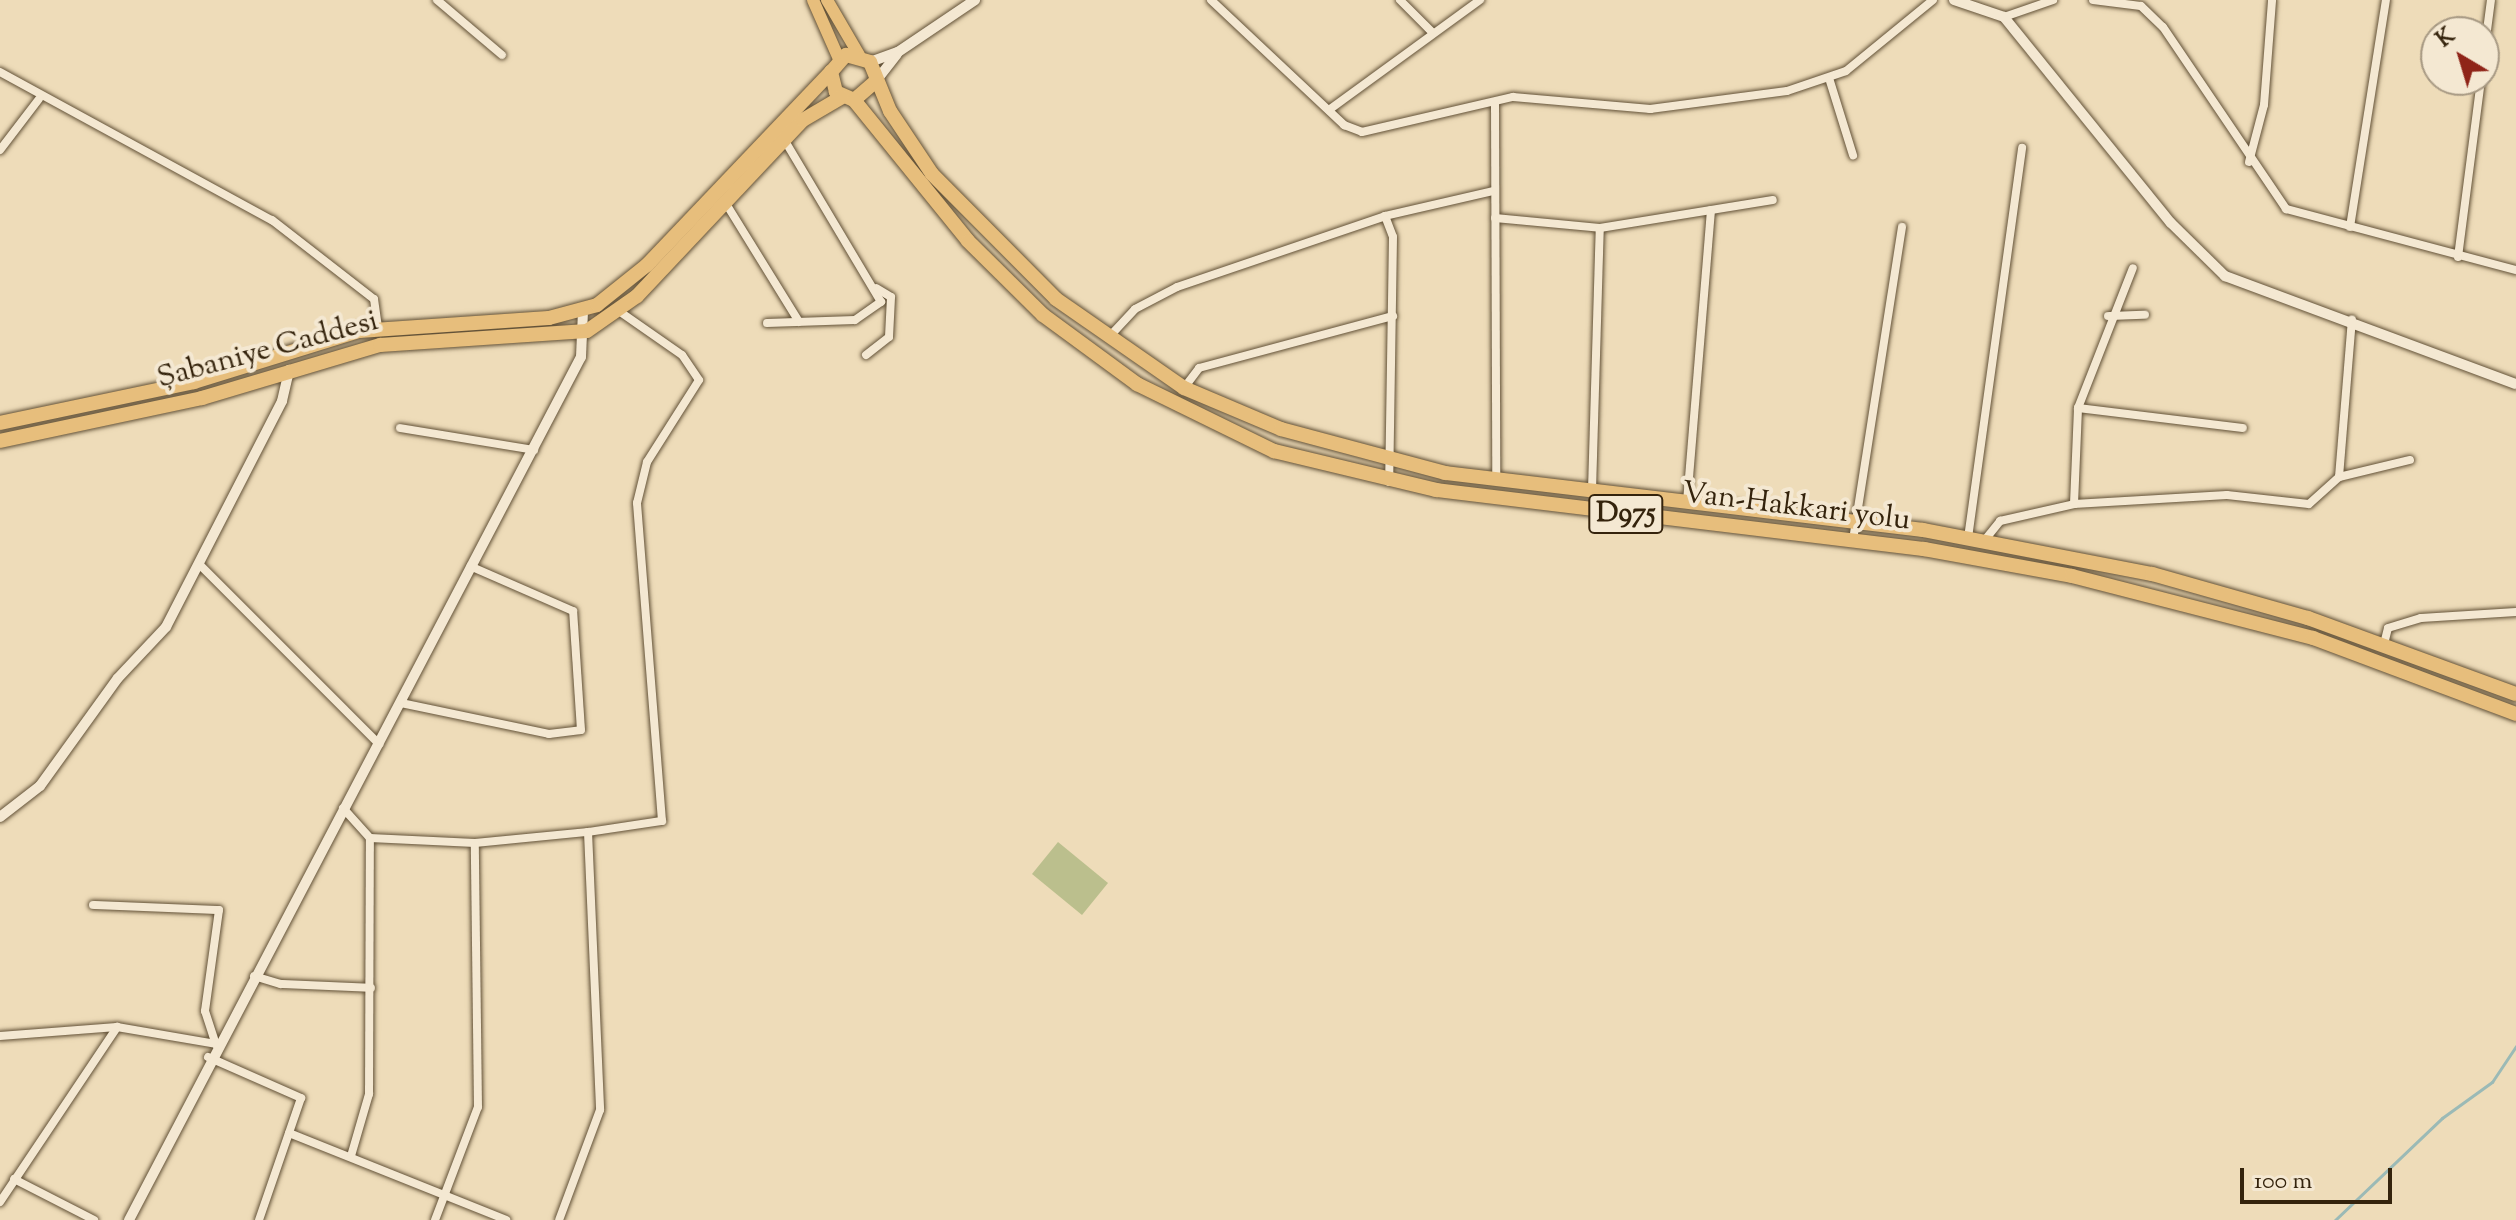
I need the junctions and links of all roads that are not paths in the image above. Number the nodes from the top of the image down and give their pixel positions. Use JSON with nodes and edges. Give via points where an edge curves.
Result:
{"nodes":[{"id":1,"x":437,"y":0,"type":"edge"},
{"id":2,"x":813,"y":0,"type":"edge"},
{"id":3,"x":827,"y":0,"type":"edge"},
{"id":4,"x":975,"y":0,"type":"edge"},
{"id":5,"x":1211,"y":0,"type":"edge"},
{"id":6,"x":1400,"y":0,"type":"edge"},
{"id":7,"x":1480,"y":0,"type":"edge"},
{"id":8,"x":1933,"y":0,"type":"edge"},
{"id":9,"x":1954,"y":0,"type":"edge"},
{"id":10,"x":2053,"y":0,"type":"edge"},
{"id":11,"x":2093,"y":0,"type":"edge"},
{"id":12,"x":2272,"y":0,"type":"edge"},
{"id":13,"x":2386,"y":0,"type":"edge"},
{"id":14,"x":2141,"y":3,"type":"edge"},
{"id":15,"x":2004,"y":17,"type":"junction"},
{"id":16,"x":1432,"y":32,"type":"junction"},
{"id":17,"x":898,"y":52,"type":"junction"},
{"id":18,"x":502,"y":55,"type":"dead end"},
{"id":19,"x":865,"y":58,"type":"junction"},
{"id":20,"x":835,"y":65,"type":"junction"},
{"id":21,"x":0,"y":72,"type":"edge"},
{"id":22,"x":1829,"y":78,"type":"junction"},
{"id":23,"x":876,"y":81,"type":"junction"},
{"id":24,"x":2479,"y":96,"type":"edge"},
{"id":25,"x":848,"y":98,"type":"junction"},
{"id":26,"x":39,"y":99,"type":"junction"},
{"id":27,"x":1495,"y":103,"type":"junction"},
{"id":28,"x":1329,"y":110,"type":"junction"},
{"id":29,"x":784,"y":139,"type":"junction"},
{"id":30,"x":2022,"y":148,"type":"dead end"},
{"id":31,"x":0,"y":150,"type":"edge"},
{"id":32,"x":1853,"y":155,"type":"dead end"},
{"id":33,"x":2249,"y":162,"type":"junction"},
{"id":34,"x":1493,"y":191,"type":"junction"},
{"id":35,"x":1773,"y":200,"type":"dead end"},
{"id":36,"x":724,"y":202,"type":"junction"},
{"id":37,"x":1711,"y":210,"type":"junction"},
{"id":38,"x":1385,"y":216,"type":"junction"},
{"id":39,"x":1495,"y":218,"type":"junction"},
{"id":40,"x":1902,"y":227,"type":"dead end"},
{"id":41,"x":2350,"y":227,"type":"junction"},
{"id":42,"x":980,"y":228,"type":"junction"},
{"id":43,"x":1600,"y":228,"type":"junction"},
{"id":44,"x":968,"y":241,"type":"junction"},
{"id":45,"x":2458,"y":257,"type":"junction"},
{"id":46,"x":2133,"y":268,"type":"dead end"},
{"id":47,"x":2516,"y":270,"type":"edge"},
{"id":48,"x":876,"y":288,"type":"junction"},
{"id":49,"x":608,"y":299,"type":"junction"},
{"id":50,"x":583,"y":311,"type":"junction"},
{"id":51,"x":619,"y":311,"type":"junction"},
{"id":52,"x":2145,"y":315,"type":"dead end"},
{"id":53,"x":1393,"y":316,"type":"junction"},
{"id":54,"x":2108,"y":316,"type":"junction"},
{"id":55,"x":2352,"y":320,"type":"junction"},
{"id":56,"x":799,"y":322,"type":"junction"},
{"id":57,"x":767,"y":323,"type":"dead end"},
{"id":58,"x":378,"y":328,"type":"junction"},
{"id":59,"x":587,"y":331,"type":"junction"},
{"id":60,"x":1107,"y":342,"type":"junction"},
{"id":61,"x":866,"y":355,"type":"dead end"},
{"id":62,"x":289,"y":370,"type":"junction"},
{"id":63,"x":2516,"y":384,"type":"edge"},
{"id":64,"x":1184,"y":388,"type":"junction"},
{"id":65,"x":2078,"y":408,"type":"junction"},
{"id":66,"x":0,"y":423,"type":"edge"},
{"id":67,"x":400,"y":428,"type":"dead end"},
{"id":68,"x":2243,"y":428,"type":"dead end"},
{"id":69,"x":1281,"y":429,"type":"junction"},
{"id":70,"x":0,"y":441,"type":"edge"},
{"id":71,"x":534,"y":450,"type":"junction"},
{"id":72,"x":1274,"y":451,"type":"junction"},
{"id":73,"x":2410,"y":460,"type":"dead end"},
{"id":74,"x":1389,"y":463,"type":"junction"},
{"id":75,"x":2339,"y":477,"type":"junction"},
{"id":76,"x":1496,"y":479,"type":"junction"},
{"id":77,"x":1389,"y":483,"type":"junction"},
{"id":78,"x":1592,"y":490,"type":"junction"},
{"id":79,"x":1687,"y":502,"type":"junction"},
{"id":80,"x":2074,"y":504,"type":"junction"},
{"id":81,"x":1856,"y":522,"type":"junction"},
{"id":82,"x":1968,"y":538,"type":"junction"},
{"id":83,"x":1853,"y":540,"type":"junction"},
{"id":84,"x":1984,"y":541,"type":"junction"},
{"id":85,"x":199,"y":564,"type":"junction"},
{"id":86,"x":470,"y":566,"type":"junction"},
{"id":87,"x":2516,"y":612,"type":"edge"},
{"id":88,"x":2384,"y":644,"type":"junction"},
{"id":89,"x":2516,"y":694,"type":"edge"},
{"id":90,"x":401,"y":703,"type":"junction"},
{"id":91,"x":2516,"y":714,"type":"edge"},
{"id":92,"x":379,"y":744,"type":"junction"},
{"id":93,"x":343,"y":808,"type":"junction"},
{"id":94,"x":0,"y":817,"type":"edge"},
{"id":95,"x":588,"y":832,"type":"junction"},
{"id":96,"x":370,"y":838,"type":"junction"},
{"id":97,"x":475,"y":843,"type":"junction"},
{"id":98,"x":93,"y":905,"type":"dead end"},
{"id":99,"x":253,"y":975,"type":"junction"},
{"id":100,"x":371,"y":988,"type":"junction"},
{"id":101,"x":117,"y":1027,"type":"junction"},
{"id":102,"x":0,"y":1036,"type":"edge"},
{"id":103,"x":216,"y":1044,"type":"junction"},
{"id":104,"x":208,"y":1057,"type":"junction"},
{"id":105,"x":289,"y":1133,"type":"junction"},
{"id":106,"x":351,"y":1156,"type":"junction"},
{"id":107,"x":14,"y":1179,"type":"junction"},
{"id":108,"x":446,"y":1194,"type":"junction"},
{"id":109,"x":0,"y":1202,"type":"edge"},
{"id":110,"x":94,"y":1220,"type":"edge"},
{"id":111,"x":129,"y":1220,"type":"edge"},
{"id":112,"x":259,"y":1220,"type":"edge"},
{"id":113,"x":435,"y":1220,"type":"edge"},
{"id":114,"x":506,"y":1220,"type":"edge"},
{"id":115,"x":559,"y":1220,"type":"edge"}],
"edges":[{"from":1,"to":18,"type":"street"},
{"from":2,"to":20,"type":"main road"},
{"from":3,"to":19,"type":"main road"},
{"from":4,"to":17,"type":"street"},
{"from":5,"to":28,"type":"street"},
{"from":6,"to":16,"type":"street"},
{"from":7,"to":16,"type":"street"},
{"from":8,"to":22,"type":"street"},
{"from":9,"to":15,"type":"street"},
{"from":10,"to":15,"type":"street"},
{"from":11,"to":14,"type":"street"},
{"from":12,"to":33,"type":"street","via":[[2264,105]]},
{"from":13,"to":41,"type":"street"},
{"from":14,"to":33,"type":"street","via":[[2163,27]]},
{"from":15,"to":55,"type":"street","via":[[2171,223],[2225,276]]},
{"from":16,"to":28,"type":"street"},
{"from":17,"to":19,"type":"street"},
{"from":17,"to":23,"type":"street"},
{"from":19,"to":20,"type":"highway"},
{"from":19,"to":23,"type":"highway"},
{"from":20,"to":25,"type":"highway","name":"Van-Hakkari yolu"},
{"from":20,"to":49,"type":"highway"},
{"from":21,"to":26,"type":"street"},
{"from":22,"to":27,"type":"street","via":[[1694,106],[1513,97]]},
{"from":22,"to":32,"type":"street"},
{"from":23,"to":25,"type":"highway","name":"Şabaniye Caddesi"},
{"from":23,"to":42,"type":"highway","number":"D975","via":[[907,140]]},
{"from":24,"to":45,"type":"street"},
{"from":25,"to":29,"type":"highway","name":"Şabaniye Caddesi"},
{"from":25,"to":44,"type":"highway","name":"Van-Hakkari yolu","number":"D975"},
{"from":26,"to":31,"type":"street"},
{"from":26,"to":58,"type":"street","via":[[272,220],[374,299]]},
{"from":27,"to":28,"type":"street","via":[[1362,132]]},
{"from":27,"to":34,"type":"street"},
{"from":29,"to":36,"type":"highway","name":"Şabaniye Caddesi"},
{"from":29,"to":48,"type":"street"},
{"from":30,"to":82,"type":"street"},
{"from":33,"to":41,"type":"street","via":[[2286,209]]},
{"from":34,"to":38,"type":"street"},
{"from":34,"to":39,"type":"street"},
{"from":35,"to":37,"type":"street"},
{"from":36,"to":51,"type":"highway","name":"Şabaniye Caddesi"},
{"from":36,"to":56,"type":"street"},
{"from":37,"to":43,"type":"street"},
{"from":37,"to":79,"type":"street"},
{"from":38,"to":53,"type":"street","via":[[1393,237]]},
{"from":38,"to":60,"type":"street","via":[[1177,287],[1135,309]]},
{"from":39,"to":43,"type":"street"},
{"from":39,"to":76,"type":"street"},
{"from":40,"to":81,"type":"street"},
{"from":41,"to":45,"type":"street"},
{"from":42,"to":44,"type":"highway"},
{"from":42,"to":60,"type":"highway","number":"D975"},
{"from":43,"to":78,"type":"street"},
{"from":44,"to":72,"type":"highway","name":"Van-Hakkari yolu","number":"D975","via":[[1098,360]]},
{"from":45,"to":47,"type":"street"},
{"from":46,"to":54,"type":"street"},
{"from":48,"to":56,"type":"street","via":[[881,302],[868,316]]},
{"from":48,"to":61,"type":"street","via":[[891,297],[889,337]]},
{"from":49,"to":50,"type":"highway"},
{"from":49,"to":51,"type":"street"},
{"from":50,"to":58,"type":"highway"},
{"from":50,"to":59,"type":"street"},
{"from":51,"to":59,"type":"highway","name":"Şabaniye Caddesi"},
{"from":51,"to":95,"type":"street","via":[[682,355],[699,380],[647,462],[637,503],[662,821],[641,830]]},
{"from":52,"to":54,"type":"street"},
{"from":53,"to":64,"type":"street","via":[[1199,368]]},
{"from":53,"to":74,"type":"street"},
{"from":54,"to":65,"type":"street"},
{"from":55,"to":63,"type":"street"},
{"from":55,"to":75,"type":"street"},
{"from":56,"to":57,"type":"street"},
{"from":58,"to":66,"type":"highway","via":[[194,382]]},
{"from":59,"to":62,"type":"highway","name":"Şabaniye Caddesi","via":[[414,341]]},
{"from":59,"to":71,"type":"street"},
{"from":60,"to":64,"type":"highway","number":"D975"},
{"from":62,"to":70,"type":"highway","name":"Şabaniye Caddesi","via":[[145,412]]},
{"from":62,"to":85,"type":"street","via":[[282,401]]},
{"from":64,"to":69,"type":"highway","number":"D975"},
{"from":65,"to":68,"type":"street","via":[[2153,423]]},
{"from":65,"to":80,"type":"street"},
{"from":67,"to":71,"type":"street"},
{"from":69,"to":72,"type":"highway"},
{"from":69,"to":74,"type":"highway","number":"D975"},
{"from":71,"to":86,"type":"street"},
{"from":72,"to":77,"type":"highway","name":"Van-Hakkari yolu","number":"D975"},
{"from":73,"to":75,"type":"street"},
{"from":74,"to":76,"type":"highway","number":"D975"},
{"from":74,"to":77,"type":"street"},
{"from":75,"to":80,"type":"street","via":[[2309,504],[2227,495]]},
{"from":76,"to":78,"type":"highway","number":"D975"},
{"from":77,"to":83,"type":"highway","name":"Van-Hakkari yolu","number":"D975"},
{"from":78,"to":79,"type":"highway","number":"D975"},
{"from":79,"to":81,"type":"highway","number":"D975"},
{"from":80,"to":84,"type":"street","via":[[2000,521]]},
{"from":81,"to":82,"type":"highway","number":"D975"},
{"from":81,"to":83,"type":"street"},
{"from":82,"to":84,"type":"highway","number":"D975"},
{"from":83,"to":91,"type":"highway","name":"Van-Hakkari yolu","number":"D975","via":[[2207,607]]},
{"from":84,"to":88,"type":"highway","number":"D975","via":[[2196,585]]},
{"from":85,"to":92,"type":"street"},
{"from":85,"to":94,"type":"street","via":[[166,627],[118,678],[63,759]]},
{"from":86,"to":90,"type":"street"},
{"from":86,"to":90,"type":"street","via":[[573,611],[581,730],[508,728]]},
{"from":87,"to":88,"type":"street","via":[[2421,618],[2388,628]]},
{"from":88,"to":89,"type":"highway","number":"D975"},
{"from":90,"to":92,"type":"street"},
{"from":92,"to":93,"type":"street"},
{"from":93,"to":96,"type":"street"},
{"from":93,"to":99,"type":"street"},
{"from":95,"to":97,"type":"street"},
{"from":95,"to":115,"type":"street","via":[[600,1110]]},
{"from":96,"to":97,"type":"street"},
{"from":96,"to":100,"type":"street"},
{"from":97,"to":108,"type":"street","via":[[478,1107]]},
{"from":98,"to":103,"type":"street","via":[[219,910],[205,1011]]},
{"from":99,"to":100,"type":"street","via":[[281,984]]},
{"from":99,"to":103,"type":"street"},
{"from":100,"to":106,"type":"street","via":[[369,1094]]},
{"from":101,"to":102,"type":"street"},
{"from":101,"to":103,"type":"street"},
{"from":101,"to":107,"type":"street"},
{"from":103,"to":104,"type":"street"},
{"from":104,"to":105,"type":"street","via":[[301,1098]]},
{"from":104,"to":111,"type":"street"},
{"from":105,"to":106,"type":"street"},
{"from":105,"to":112,"type":"street"},
{"from":106,"to":108,"type":"street"},
{"from":107,"to":109,"type":"street"},
{"from":107,"to":110,"type":"street"},
{"from":108,"to":113,"type":"street"},
{"from":108,"to":114,"type":"street"}]}
